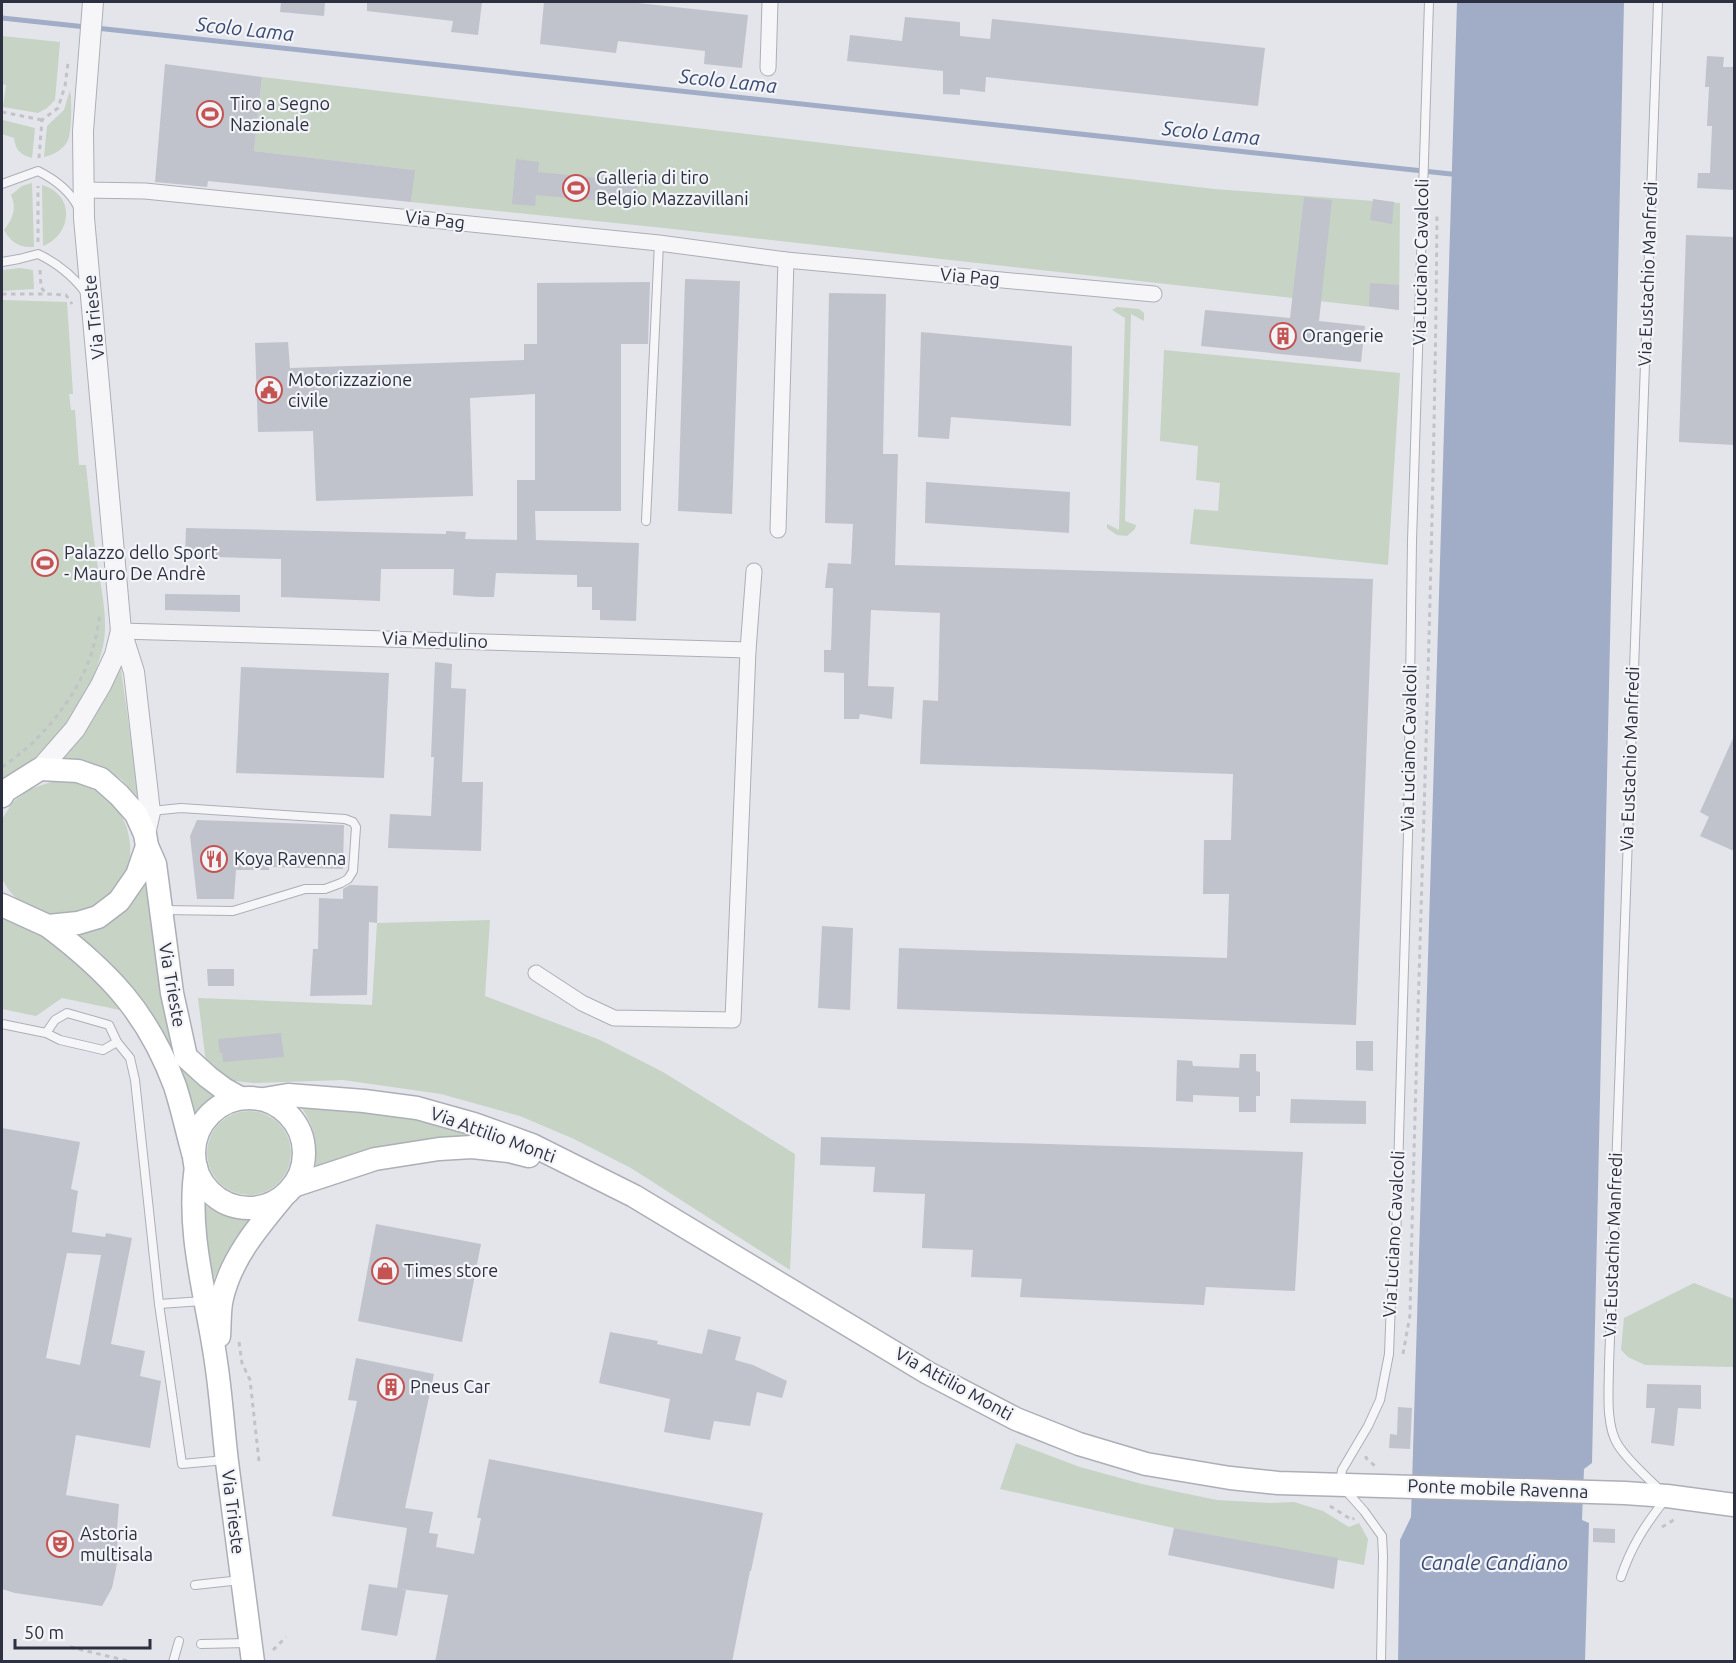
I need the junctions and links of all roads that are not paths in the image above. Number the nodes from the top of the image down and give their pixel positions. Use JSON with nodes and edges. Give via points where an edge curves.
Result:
{"nodes":[{"id":1,"x":93,"y":2,"type":"edge"},
{"id":2,"x":770,"y":2,"type":"edge"},
{"id":3,"x":1429,"y":2,"type":"edge"},
{"id":4,"x":1658,"y":2,"type":"edge"},
{"id":5,"x":768,"y":68,"type":"dead end"},
{"id":6,"x":2,"y":184,"type":"edge"},
{"id":7,"x":84,"y":190,"type":"junction"},
{"id":8,"x":84,"y":218,"type":"junction"},
{"id":9,"x":659,"y":243,"type":"junction"},
{"id":10,"x":786,"y":260,"type":"junction"},
{"id":11,"x":2,"y":262,"type":"edge"},
{"id":12,"x":1154,"y":294,"type":"dead end"},
{"id":13,"x":83,"y":304,"type":"junction"},
{"id":14,"x":646,"y":521,"type":"dead end"},
{"id":15,"x":778,"y":530,"type":"dead end"},
{"id":16,"x":754,"y":571,"type":"dead end"},
{"id":17,"x":122,"y":631,"type":"junction"},
{"id":18,"x":748,"y":650,"type":"junction"},
{"id":19,"x":40,"y":769,"type":"junction"},
{"id":20,"x":2,"y":793,"type":"edge"},
{"id":21,"x":150,"y":812,"type":"junction"},
{"id":22,"x":146,"y":840,"type":"junction"},
{"id":23,"x":5,"y":903,"type":"edge"},
{"id":24,"x":160,"y":909,"type":"junction"},
{"id":25,"x":48,"y":926,"type":"junction"},
{"id":26,"x":536,"y":973,"type":"dead end"},
{"id":27,"x":2,"y":1024,"type":"edge"},
{"id":28,"x":46,"y":1033,"type":"junction"},
{"id":29,"x":117,"y":1042,"type":"junction"},
{"id":30,"x":240,"y":1098,"type":"junction"},
{"id":31,"x":264,"y":1099,"type":"junction"},
{"id":32,"x":195,"y":1161,"type":"junction"},
{"id":33,"x":577,"y":1167,"type":"junction"},
{"id":34,"x":288,"y":1191,"type":"junction"},
{"id":35,"x":204,"y":1301,"type":"junction"},
{"id":36,"x":159,"y":1304,"type":"junction"},
{"id":37,"x":216,"y":1361,"type":"junction"},
{"id":38,"x":227,"y":1460,"type":"junction"},
{"id":39,"x":1375,"y":1477,"type":"joint"},
{"id":40,"x":1340,"y":1484,"type":"junction"},
{"id":41,"x":1667,"y":1496,"type":"junction"},
{"id":42,"x":1734,"y":1505,"type":"edge"},
{"id":43,"x":1621,"y":1577,"type":"dead end"},
{"id":44,"x":242,"y":1580,"type":"junction"},
{"id":45,"x":195,"y":1585,"type":"dead end"},
{"id":46,"x":179,"y":1641,"type":"dead end"},
{"id":47,"x":201,"y":1644,"type":"dead end"},
{"id":48,"x":257,"y":1653,"type":"edge"},
{"id":49,"x":173,"y":1662,"type":"edge"},
{"id":50,"x":1381,"y":1662,"type":"edge"}],
"edges":[{"from":1,"to":7,"type":"street","name":"Via Trieste","via":[[78,54]]},
{"from":2,"to":5,"type":"street"},
{"from":3,"to":40,"type":"lane","name":"Via Luciano Cavalcoli","via":[[1396,1244],[1389,1354],[1380,1400],[1342,1470]]},
{"from":4,"to":41,"type":"lane","name":"Via Eustachio Manfredi","via":[[1609,1414],[1617,1443]]},
{"from":6,"to":8,"type":"lane","via":[[38,171],[67,192]]},
{"from":7,"to":8,"type":"street","name":"Via Trieste"},
{"from":7,"to":9,"type":"street","name":"Via Pag","via":[[145,191]]},
{"from":8,"to":13,"type":"street","name":"Via Trieste"},
{"from":9,"to":10,"type":"street","name":"Via Pag"},
{"from":9,"to":14,"type":"lane"},
{"from":10,"to":12,"type":"street","name":"Via Pag"},
{"from":10,"to":15,"type":"street"},
{"from":11,"to":13,"type":"lane","via":[[38,254],[52,260],[77,282]]},
{"from":13,"to":17,"type":"street","name":"Via Trieste"},
{"from":16,"to":18,"type":"street"},
{"from":17,"to":18,"type":"street","name":"Via Medulino"},
{"from":17,"to":19,"type":"street","name":"Via Trieste","via":[[101,686],[75,729]]},
{"from":17,"to":21,"type":"street","name":"Via Trieste","via":[[134,672]]},
{"from":18,"to":26,"type":"street","via":[[733,1020],[614,1018]]},
{"from":19,"to":20,"type":"main road"},
{"from":19,"to":22,"type":"main road","via":[[78,771],[101,779],[136,814]]},
{"from":21,"to":22,"type":"street","name":"Via Trieste"},
{"from":21,"to":24,"type":"lane","via":[[181,808],[345,819],[356,827],[353,871],[341,883],[325,889],[305,889],[233,911]]},
{"from":22,"to":24,"type":"main road","name":"Via Trieste","via":[[155,864]]},
{"from":22,"to":25,"type":"main road","via":[[136,874],[119,901],[98,916]]},
{"from":23,"to":25,"type":"main road","name":"Via Trieste"},
{"from":24,"to":30,"type":"main road","name":"Via Trieste","via":[[186,1057],[207,1077]]},
{"from":25,"to":32,"type":"main road","name":"Via Trieste","via":[[113,981],[139,1013],[175,1086]]},
{"from":27,"to":28,"type":"lane"},
{"from":28,"to":29,"type":"lane","via":[[103,1050]]},
{"from":28,"to":29,"type":"lane","via":[[55,1020],[67,1013],[110,1024]]},
{"from":29,"to":36,"type":"lane","via":[[130,1058],[135,1080]]},
{"from":30,"to":31,"type":"main road"},
{"from":30,"to":32,"type":"main road","via":[[225,1103],[207,1118],[196,1140]]},
{"from":31,"to":33,"type":"main road","name":"Via Attilio Monti","via":[[293,1096],[417,1108],[532,1145]]},
{"from":31,"to":34,"type":"main road","via":[[295,1121],[302,1137],[301,1171]]},
{"from":32,"to":34,"type":"main road","via":[[203,1184],[232,1205],[268,1205]]},
{"from":32,"to":35,"type":"main road","name":"Via Trieste","via":[[193,1204]]},
{"from":33,"to":34,"type":"main road","name":"Via Attilio Monti","via":[[472,1147],[439,1149],[375,1159]]},
{"from":33,"to":40,"type":"main road","name":"Via Attilio Monti","via":[[634,1196],[928,1373],[1016,1419],[1079,1444],[1146,1464],[1230,1478]]},
{"from":34,"to":37,"type":"main road","name":"Via Trieste","via":[[253,1232],[231,1270],[222,1299]]},
{"from":35,"to":36,"type":"lane"},
{"from":35,"to":37,"type":"main road","name":"Via Trieste"},
{"from":36,"to":38,"type":"lane","via":[[182,1464]]},
{"from":37,"to":38,"type":"main road","name":"Via Trieste"},
{"from":38,"to":44,"type":"main road","name":"Via Trieste"},
{"from":39,"to":40,"type":"main road","name":"Via Attilio Monti"},
{"from":39,"to":41,"type":"main road","name":"Ponte mobile Ravenna"},
{"from":40,"to":50,"type":"lane","via":[[1382,1536]]},
{"from":41,"to":42,"type":"main road"},
{"from":41,"to":43,"type":"lane","via":[[1630,1551]]},
{"from":44,"to":45,"type":"lane"},
{"from":44,"to":48,"type":"main road","name":"Via Trieste"},
{"from":46,"to":49,"type":"lane"},
{"from":47,"to":48,"type":"lane"}]}
